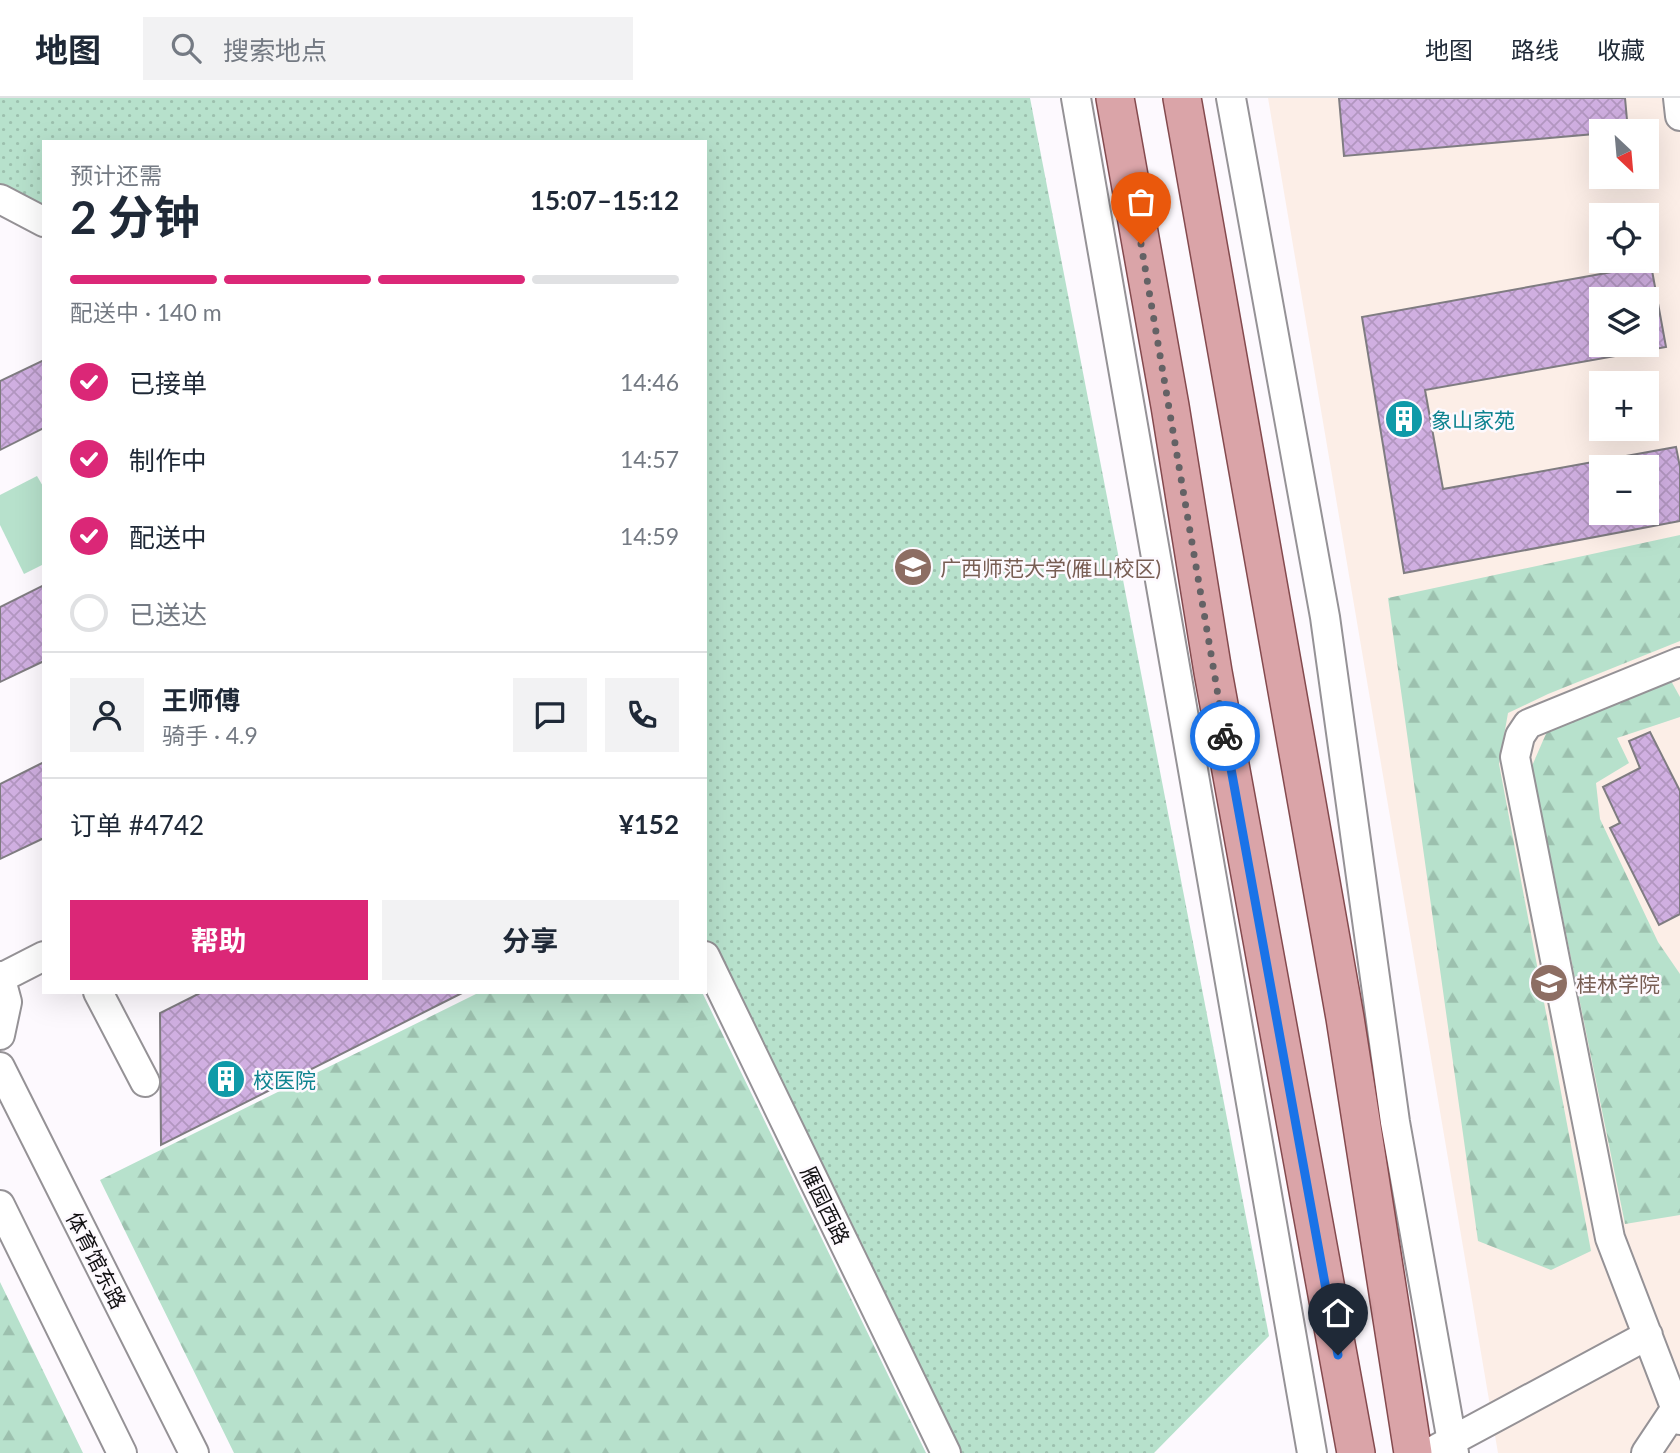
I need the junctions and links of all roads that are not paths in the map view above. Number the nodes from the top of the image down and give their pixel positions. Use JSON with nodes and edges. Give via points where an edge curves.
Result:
{"nodes":[{"id":1,"x":1076,"y":98,"type":"edge"},
{"id":2,"x":1115,"y":98,"type":"edge"},
{"id":3,"x":1182,"y":98,"type":"edge"},
{"id":4,"x":1231,"y":98,"type":"edge"},
{"id":5,"x":1678,"y":98,"type":"edge"},
{"id":6,"x":1680,"y":116,"type":"edge"},
{"id":7,"x":0,"y":199,"type":"edge"},
{"id":8,"x":42,"y":221,"type":"edge"},
{"id":9,"x":1679,"y":666,"type":"edge"},
{"id":10,"x":42,"y":957,"type":"edge"},
{"id":11,"x":707,"y":960,"type":"edge"},
{"id":12,"x":1,"y":977,"type":"edge"},
{"id":13,"x":99,"y":994,"type":"edge"},
{"id":14,"x":0,"y":1035,"type":"edge"},
{"id":15,"x":0,"y":1067,"type":"edge"},
{"id":16,"x":145,"y":1082,"type":"dead end"},
{"id":17,"x":0,"y":1205,"type":"edge"},
{"id":18,"x":1648,"y":1335,"type":"junction"},
{"id":19,"x":1678,"y":1414,"type":"edge"},
{"id":20,"x":1445,"y":1449,"type":"edge"},
{"id":21,"x":1648,"y":1452,"type":"edge"},
{"id":22,"x":122,"y":1453,"type":"edge"},
{"id":23,"x":194,"y":1453,"type":"edge"},
{"id":24,"x":946,"y":1453,"type":"edge"},
{"id":25,"x":1312,"y":1453,"type":"edge"},
{"id":26,"x":1356,"y":1453,"type":"edge"},
{"id":27,"x":1413,"y":1453,"type":"edge"}],
"edges":[{"from":1,"to":25,"type":"street"},
{"from":2,"to":26,"type":"main road","via":[[1213,672]]},
{"from":3,"to":27,"type":"main road","via":[[1345,1018]]},
{"from":4,"to":20,"type":"street","via":[[1325,617]]},
{"from":5,"to":6,"type":"street"},
{"from":7,"to":8,"type":"street"},
{"from":9,"to":18,"type":"street","via":[[1528,724],[1516,757],[1610,1238]]},
{"from":10,"to":12,"type":"street"},
{"from":11,"to":24,"type":"street","name":"雁园西路"},
{"from":12,"to":14,"type":"street","via":[[7,1002]]},
{"from":13,"to":16,"type":"street"},
{"from":15,"to":23,"type":"street","name":"体育馆东路"},
{"from":17,"to":22,"type":"street"},
{"from":18,"to":19,"type":"street"},
{"from":18,"to":20,"type":"street"},
{"from":19,"to":21,"type":"street"}]}
